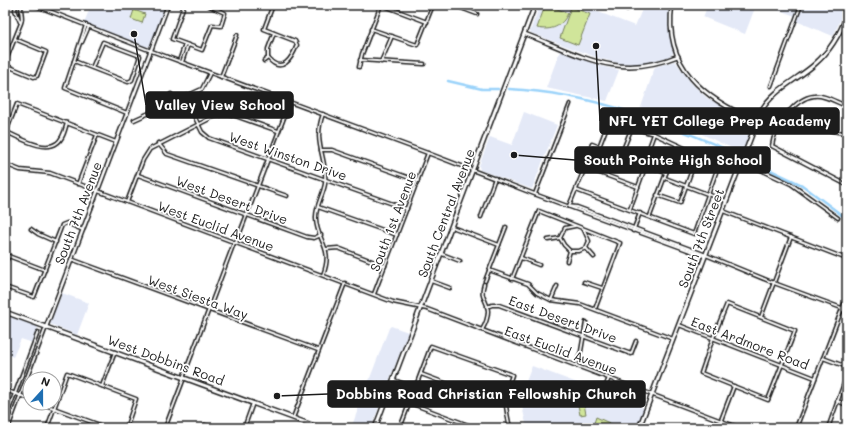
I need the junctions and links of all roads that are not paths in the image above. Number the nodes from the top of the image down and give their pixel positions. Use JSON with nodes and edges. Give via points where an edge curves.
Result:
{"nodes":[{"id":1,"x":16,"y":5,"type":"edge"},
{"id":2,"x":22,"y":5,"type":"edge"},
{"id":3,"x":34,"y":5,"type":"edge"},
{"id":4,"x":168,"y":5,"type":"edge"},
{"id":5,"x":184,"y":5,"type":"edge"},
{"id":6,"x":207,"y":5,"type":"edge"},
{"id":7,"x":273,"y":5,"type":"edge"},
{"id":8,"x":381,"y":5,"type":"edge"},
{"id":9,"x":433,"y":5,"type":"edge"},
{"id":10,"x":453,"y":5,"type":"edge"},
{"id":11,"x":465,"y":5,"type":"edge"},
{"id":12,"x":536,"y":5,"type":"edge"},
{"id":13,"x":618,"y":5,"type":"edge"},
{"id":14,"x":672,"y":5,"type":"edge"},
{"id":15,"x":801,"y":5,"type":"edge"},
{"id":16,"x":463,"y":9,"type":"junction"},
{"id":17,"x":627,"y":9,"type":"dead end"},
{"id":18,"x":20,"y":10,"type":"junction"},
{"id":19,"x":15,"y":11,"type":"junction"},
{"id":20,"x":477,"y":14,"type":"dead end"},
{"id":21,"x":847,"y":15,"type":"edge"},
{"id":22,"x":427,"y":22,"type":"junction"},
{"id":23,"x":20,"y":23,"type":"junction"},
{"id":24,"x":88,"y":26,"type":"junction"},
{"id":25,"x":371,"y":29,"type":"junction"},
{"id":26,"x":274,"y":33,"type":"junction"},
{"id":27,"x":524,"y":34,"type":"junction"},
{"id":28,"x":237,"y":35,"type":"dead end"},
{"id":29,"x":392,"y":36,"type":"junction"},
{"id":30,"x":15,"y":39,"type":"junction"},
{"id":31,"x":186,"y":45,"type":"junction"},
{"id":32,"x":151,"y":51,"type":"junction"},
{"id":33,"x":678,"y":56,"type":"junction"},
{"id":34,"x":268,"y":58,"type":"junction"},
{"id":35,"x":360,"y":60,"type":"junction"},
{"id":36,"x":74,"y":61,"type":"junction"},
{"id":37,"x":264,"y":61,"type":"dead end"},
{"id":38,"x":180,"y":62,"type":"junction"},
{"id":39,"x":381,"y":62,"type":"junction"},
{"id":40,"x":424,"y":64,"type":"dead end"},
{"id":41,"x":5,"y":65,"type":"edge"},
{"id":42,"x":359,"y":67,"type":"dead end"},
{"id":43,"x":92,"y":68,"type":"junction"},
{"id":44,"x":210,"y":73,"type":"junction"},
{"id":45,"x":220,"y":77,"type":"junction"},
{"id":46,"x":771,"y":86,"type":"dead end"},
{"id":47,"x":171,"y":94,"type":"dead end"},
{"id":48,"x":185,"y":97,"type":"junction"},
{"id":49,"x":174,"y":102,"type":"junction"},
{"id":50,"x":290,"y":102,"type":"junction"},
{"id":51,"x":570,"y":104,"type":"dead end"},
{"id":52,"x":847,"y":106,"type":"edge"},
{"id":53,"x":790,"y":111,"type":"junction"},
{"id":54,"x":127,"y":113,"type":"junction"},
{"id":55,"x":323,"y":114,"type":"junction"},
{"id":56,"x":134,"y":120,"type":"dead end"},
{"id":57,"x":757,"y":121,"type":"junction"},
{"id":58,"x":67,"y":124,"type":"junction"},
{"id":59,"x":771,"y":124,"type":"junction"},
{"id":60,"x":198,"y":125,"type":"junction"},
{"id":61,"x":632,"y":127,"type":"junction"},
{"id":62,"x":770,"y":127,"type":"junction"},
{"id":63,"x":778,"y":128,"type":"junction"},
{"id":64,"x":278,"y":131,"type":"junction"},
{"id":65,"x":6,"y":132,"type":"edge"},
{"id":66,"x":654,"y":134,"type":"junction"},
{"id":67,"x":847,"y":134,"type":"edge"},
{"id":68,"x":97,"y":135,"type":"junction"},
{"id":69,"x":116,"y":142,"type":"junction"},
{"id":70,"x":158,"y":144,"type":"junction"},
{"id":71,"x":677,"y":144,"type":"junction"},
{"id":72,"x":599,"y":147,"type":"junction"},
{"id":73,"x":320,"y":150,"type":"junction"},
{"id":74,"x":428,"y":153,"type":"junction"},
{"id":75,"x":698,"y":153,"type":"junction"},
{"id":76,"x":621,"y":155,"type":"junction"},
{"id":77,"x":268,"y":159,"type":"junction"},
{"id":78,"x":742,"y":161,"type":"junction"},
{"id":79,"x":5,"y":164,"type":"edge"},
{"id":80,"x":643,"y":164,"type":"junction"},
{"id":81,"x":646,"y":165,"type":"junction"},
{"id":82,"x":473,"y":170,"type":"junction"},
{"id":83,"x":584,"y":170,"type":"dead end"},
{"id":84,"x":666,"y":173,"type":"junction"},
{"id":85,"x":137,"y":174,"type":"junction"},
{"id":86,"x":495,"y":178,"type":"junction"},
{"id":87,"x":665,"y":178,"type":"junction"},
{"id":88,"x":325,"y":179,"type":"junction"},
{"id":89,"x":418,"y":181,"type":"junction"},
{"id":90,"x":78,"y":184,"type":"junction"},
{"id":91,"x":847,"y":185,"type":"edge"},
{"id":92,"x":686,"y":186,"type":"junction"},
{"id":93,"x":257,"y":187,"type":"junction"},
{"id":94,"x":638,"y":187,"type":"junction"},
{"id":95,"x":576,"y":190,"type":"junction"},
{"id":96,"x":97,"y":191,"type":"junction"},
{"id":97,"x":535,"y":194,"type":"junction"},
{"id":98,"x":708,"y":194,"type":"junction"},
{"id":99,"x":657,"y":195,"type":"junction"},
{"id":100,"x":288,"y":196,"type":"dead end"},
{"id":101,"x":726,"y":201,"type":"junction"},
{"id":102,"x":127,"y":202,"type":"junction"},
{"id":103,"x":569,"y":206,"type":"junction"},
{"id":104,"x":318,"y":207,"type":"junction"},
{"id":105,"x":407,"y":209,"type":"junction"},
{"id":106,"x":630,"y":209,"type":"junction"},
{"id":107,"x":723,"y":210,"type":"junction"},
{"id":108,"x":640,"y":213,"type":"junction"},
{"id":109,"x":247,"y":215,"type":"junction"},
{"id":110,"x":481,"y":216,"type":"dead end"},
{"id":111,"x":650,"y":216,"type":"junction"},
{"id":112,"x":838,"y":218,"type":"dead end"},
{"id":113,"x":576,"y":226,"type":"junction"},
{"id":114,"x":452,"y":227,"type":"junction"},
{"id":115,"x":506,"y":227,"type":"dead end"},
{"id":116,"x":583,"y":228,"type":"junction"},
{"id":117,"x":31,"y":229,"type":"dead end"},
{"id":118,"x":83,"y":230,"type":"junction"},
{"id":119,"x":634,"y":230,"type":"junction"},
{"id":120,"x":321,"y":235,"type":"junction"},
{"id":121,"x":397,"y":235,"type":"junction"},
{"id":122,"x":791,"y":237,"type":"junction"},
{"id":123,"x":560,"y":238,"type":"junction"},
{"id":124,"x":548,"y":240,"type":"dead end"},
{"id":125,"x":56,"y":242,"type":"junction"},
{"id":126,"x":235,"y":243,"type":"junction"},
{"id":127,"x":499,"y":245,"type":"junction"},
{"id":128,"x":586,"y":248,"type":"junction"},
{"id":129,"x":326,"y":249,"type":"junction"},
{"id":130,"x":570,"y":251,"type":"junction"},
{"id":131,"x":442,"y":254,"type":"junction"},
{"id":132,"x":705,"y":256,"type":"junction"},
{"id":133,"x":594,"y":257,"type":"dead end"},
{"id":134,"x":521,"y":258,"type":"junction"},
{"id":135,"x":71,"y":259,"type":"junction"},
{"id":136,"x":847,"y":259,"type":"edge"},
{"id":137,"x":460,"y":261,"type":"dead end"},
{"id":138,"x":567,"y":261,"type":"dead end"},
{"id":139,"x":5,"y":262,"type":"edge"},
{"id":140,"x":539,"y":265,"type":"dead end"},
{"id":141,"x":385,"y":266,"type":"junction"},
{"id":142,"x":45,"y":270,"type":"junction"},
{"id":143,"x":489,"y":270,"type":"junction"},
{"id":144,"x":323,"y":275,"type":"junction"},
{"id":145,"x":512,"y":279,"type":"junction"},
{"id":146,"x":431,"y":281,"type":"junction"},
{"id":147,"x":584,"y":282,"type":"dead end"},
{"id":148,"x":345,"y":283,"type":"junction"},
{"id":149,"x":774,"y":283,"type":"junction"},
{"id":150,"x":557,"y":286,"type":"dead end"},
{"id":151,"x":5,"y":287,"type":"edge"},
{"id":152,"x":450,"y":288,"type":"dead end"},
{"id":153,"x":602,"y":288,"type":"junction"},
{"id":154,"x":374,"y":294,"type":"junction"},
{"id":155,"x":482,"y":296,"type":"junction"},
{"id":156,"x":847,"y":296,"type":"edge"},
{"id":157,"x":478,"y":297,"type":"dead end"},
{"id":158,"x":552,"y":300,"type":"junction"},
{"id":159,"x":487,"y":307,"type":"junction"},
{"id":160,"x":421,"y":308,"type":"junction"},
{"id":161,"x":595,"y":309,"type":"junction"},
{"id":162,"x":842,"y":309,"type":"junction"},
{"id":163,"x":208,"y":310,"type":"junction"},
{"id":164,"x":847,"y":310,"type":"edge"},
{"id":165,"x":5,"y":312,"type":"edge"},
{"id":166,"x":847,"y":313,"type":"edge"},
{"id":167,"x":761,"y":317,"type":"junction"},
{"id":168,"x":586,"y":322,"type":"dead end"},
{"id":169,"x":679,"y":325,"type":"junction"},
{"id":170,"x":46,"y":327,"type":"junction"},
{"id":171,"x":482,"y":330,"type":"junction"},
{"id":172,"x":38,"y":332,"type":"dead end"},
{"id":173,"x":583,"y":336,"type":"junction"},
{"id":174,"x":712,"y":338,"type":"junction"},
{"id":175,"x":673,"y":339,"type":"junction"},
{"id":176,"x":636,"y":341,"type":"dead end"},
{"id":177,"x":318,"y":350,"type":"junction"},
{"id":178,"x":115,"y":352,"type":"junction"},
{"id":179,"x":823,"y":358,"type":"junction"},
{"id":180,"x":782,"y":365,"type":"junction"},
{"id":181,"x":576,"y":366,"type":"junction"},
{"id":182,"x":847,"y":366,"type":"edge"},
{"id":183,"x":421,"y":374,"type":"junction"},
{"id":184,"x":847,"y":375,"type":"edge"},
{"id":185,"x":184,"y":378,"type":"junction"},
{"id":186,"x":609,"y":378,"type":"junction"},
{"id":187,"x":815,"y":378,"type":"junction"},
{"id":188,"x":393,"y":380,"type":"junction"},
{"id":189,"x":62,"y":386,"type":"edge"},
{"id":190,"x":102,"y":386,"type":"junction"},
{"id":191,"x":734,"y":386,"type":"junction"},
{"id":192,"x":415,"y":388,"type":"junction"},
{"id":193,"x":5,"y":390,"type":"edge"},
{"id":194,"x":603,"y":392,"type":"dead end"},
{"id":195,"x":15,"y":394,"type":"junction"},
{"id":196,"x":652,"y":394,"type":"junction"},
{"id":197,"x":21,"y":396,"type":"junction"},
{"id":198,"x":837,"y":401,"type":"junction"},
{"id":199,"x":253,"y":403,"type":"junction"},
{"id":200,"x":409,"y":403,"type":"junction"},
{"id":201,"x":504,"y":403,"type":"junction"},
{"id":202,"x":847,"y":405,"type":"edge"},
{"id":203,"x":53,"y":411,"type":"edge"},
{"id":204,"x":62,"y":411,"type":"edge"},
{"id":205,"x":293,"y":418,"type":"junction"},
{"id":206,"x":5,"y":420,"type":"edge"},
{"id":207,"x":721,"y":420,"type":"junction"},
{"id":208,"x":8,"y":428,"type":"edge"},
{"id":209,"x":47,"y":428,"type":"edge"},
{"id":210,"x":108,"y":428,"type":"edge"},
{"id":211,"x":126,"y":428,"type":"edge"},
{"id":212,"x":165,"y":428,"type":"edge"},
{"id":213,"x":203,"y":428,"type":"edge"},
{"id":214,"x":214,"y":428,"type":"edge"},
{"id":215,"x":244,"y":428,"type":"edge"},
{"id":216,"x":320,"y":428,"type":"edge"},
{"id":217,"x":375,"y":428,"type":"edge"},
{"id":218,"x":400,"y":428,"type":"edge"},
{"id":219,"x":476,"y":428,"type":"edge"},
{"id":220,"x":510,"y":428,"type":"edge"},
{"id":221,"x":639,"y":428,"type":"edge"},
{"id":222,"x":740,"y":428,"type":"edge"},
{"id":223,"x":796,"y":428,"type":"edge"},
{"id":224,"x":828,"y":428,"type":"edge"}],
"edges":[{"from":1,"to":19,"type":"street"},
{"from":2,"to":18,"type":"street"},
{"from":3,"to":24,"type":"street"},
{"from":4,"to":32,"type":"street","name":"South 7th Avenue"},
{"from":5,"to":31,"type":"street","via":[[172,39]]},
{"from":6,"to":31,"type":"street","via":[[226,13],[221,26],[212,24],[202,50]]},
{"from":7,"to":26,"type":"street","via":[[264,29]]},
{"from":8,"to":22,"type":"street"},
{"from":8,"to":25,"type":"street"},
{"from":9,"to":22,"type":"street"},
{"from":10,"to":16,"type":"street"},
{"from":11,"to":16,"type":"street"},
{"from":12,"to":27,"type":"main road","name":"South Central Avenue"},
{"from":13,"to":17,"type":"street"},
{"from":14,"to":33,"type":"street","via":[[671,26]]},
{"from":15,"to":46,"type":"street"},
{"from":16,"to":20,"type":"street"},
{"from":18,"to":19,"type":"street"},
{"from":18,"to":23,"type":"street","via":[[23,16]]},
{"from":19,"to":23,"type":"street"},
{"from":21,"to":57,"type":"main road","name":"South 7th Street","via":[[841,31],[829,49],[814,65],[772,96]]},
{"from":22,"to":29,"type":"street","via":[[417,45]]},
{"from":23,"to":30,"type":"street"},
{"from":24,"to":32,"type":"street"},
{"from":24,"to":36,"type":"street"},
{"from":25,"to":29,"type":"street"},
{"from":25,"to":35,"type":"street"},
{"from":26,"to":34,"type":"street","via":[[268,49]]},
{"from":26,"to":34,"type":"street","via":[[297,43],[288,62],[277,64]]},
{"from":27,"to":33,"type":"street","via":[[597,61],[618,66],[650,65]]},
{"from":27,"to":82,"type":"main road","name":"South Central Avenue"},
{"from":28,"to":45,"type":"street"},
{"from":29,"to":39,"type":"street"},
{"from":30,"to":41,"type":"street"},
{"from":30,"to":41,"type":"street","via":[[46,52],[36,77]]},
{"from":31,"to":38,"type":"street"},
{"from":32,"to":38,"type":"street"},
{"from":32,"to":54,"type":"street","name":"South 7th Avenue"},
{"from":33,"to":57,"type":"street","via":[[689,76],[707,94]]},
{"from":34,"to":37,"type":"street"},
{"from":35,"to":39,"type":"street"},
{"from":35,"to":42,"type":"street"},
{"from":36,"to":43,"type":"street"},
{"from":36,"to":54,"type":"street","via":[[65,88]]},
{"from":38,"to":44,"type":"street"},
{"from":39,"to":40,"type":"street"},
{"from":43,"to":43,"type":"street","via":[[103,42],[140,56],[130,82]]},
{"from":44,"to":45,"type":"street"},
{"from":44,"to":48,"type":"street","via":[[203,88]]},
{"from":45,"to":50,"type":"street"},
{"from":47,"to":49,"type":"street"},
{"from":48,"to":49,"type":"street"},
{"from":48,"to":60,"type":"street","name":"West Winston Drive"},
{"from":49,"to":56,"type":"street"},
{"from":50,"to":55,"type":"street"},
{"from":50,"to":64,"type":"street"},
{"from":51,"to":97,"type":"street"},
{"from":52,"to":53,"type":"street","via":[[815,96]]},
{"from":53,"to":63,"type":"street"},
{"from":53,"to":67,"type":"street","via":[[801,120],[831,132]]},
{"from":54,"to":69,"type":"street","name":"South 7th Avenue"},
{"from":55,"to":73,"type":"street","via":[[318,129]]},
{"from":55,"to":74,"type":"street"},
{"from":57,"to":59,"type":"street","via":[[762,120]]},
{"from":57,"to":62,"type":"street"},
{"from":57,"to":78,"type":"main road","name":"South 7th Street"},
{"from":58,"to":65,"type":"street","via":[[60,140],[51,146],[41,146]]},
{"from":58,"to":65,"type":"street","via":[[18,104]]},
{"from":58,"to":68,"type":"street"},
{"from":59,"to":62,"type":"street"},
{"from":59,"to":63,"type":"street"},
{"from":60,"to":64,"type":"street","via":[[227,113]]},
{"from":60,"to":70,"type":"street"},
{"from":60,"to":77,"type":"street","name":"West Winston Drive","via":[[210,138]]},
{"from":61,"to":66,"type":"street"},
{"from":61,"to":72,"type":"street","via":[[609,121]]},
{"from":61,"to":76,"type":"street"},
{"from":62,"to":63,"type":"street"},
{"from":63,"to":91,"type":"street","via":[[772,146]]},
{"from":64,"to":77,"type":"street"},
{"from":66,"to":71,"type":"street"},
{"from":66,"to":80,"type":"street"},
{"from":68,"to":69,"type":"street"},
{"from":68,"to":90,"type":"street"},
{"from":69,"to":96,"type":"street","name":"South 7th Avenue"},
{"from":70,"to":85,"type":"street","via":[[147,152]]},
{"from":70,"to":93,"type":"street","via":[[167,154]]},
{"from":71,"to":75,"type":"street"},
{"from":71,"to":84,"type":"street"},
{"from":72,"to":76,"type":"street"},
{"from":72,"to":94,"type":"street","via":[[592,144],[585,162],[586,168]]},
{"from":73,"to":88,"type":"street"},
{"from":73,"to":89,"type":"street","via":[[332,150]]},
{"from":74,"to":82,"type":"street"},
{"from":74,"to":89,"type":"street","name":"South 1st Avenue"},
{"from":75,"to":92,"type":"street"},
{"from":75,"to":98,"type":"street","via":[[719,164]]},
{"from":76,"to":80,"type":"street"},
{"from":77,"to":88,"type":"street","name":"West Winston Drive"},
{"from":77,"to":93,"type":"street"},
{"from":78,"to":101,"type":"main road","name":"South 7th Street"},
{"from":78,"to":112,"type":"street","via":[[791,184]]},
{"from":79,"to":90,"type":"street","name":"West Euclid Avenue","via":[[20,170],[45,171]]},
{"from":80,"to":81,"type":"street"},
{"from":81,"to":84,"type":"street"},
{"from":81,"to":94,"type":"street"},
{"from":82,"to":86,"type":"street"},
{"from":82,"to":114,"type":"main road","name":"South Central Avenue"},
{"from":83,"to":95,"type":"street"},
{"from":84,"to":87,"type":"street"},
{"from":85,"to":102,"type":"street"},
{"from":85,"to":109,"type":"street","name":"West Desert Drive"},
{"from":86,"to":97,"type":"street"},
{"from":86,"to":110,"type":"street"},
{"from":87,"to":92,"type":"street"},
{"from":87,"to":99,"type":"street"},
{"from":88,"to":104,"type":"street"},
{"from":88,"to":105,"type":"street","name":"West Winston Drive"},
{"from":89,"to":105,"type":"street","name":"South 1st Avenue"},
{"from":90,"to":96,"type":"street","name":"West Euclid Avenue"},
{"from":92,"to":98,"type":"street"},
{"from":92,"to":99,"type":"street","via":[[680,203]]},
{"from":93,"to":100,"type":"street"},
{"from":93,"to":109,"type":"street"},
{"from":94,"to":106,"type":"street"},
{"from":95,"to":103,"type":"street"},
{"from":95,"to":106,"type":"street"},
{"from":96,"to":102,"type":"street","name":"West Euclid Avenue"},
{"from":96,"to":118,"type":"street","name":"South 7th Avenue"},
{"from":97,"to":103,"type":"street"},
{"from":98,"to":101,"type":"street"},
{"from":98,"to":111,"type":"street","via":[[694,234]]},
{"from":99,"to":111,"type":"street"},
{"from":101,"to":107,"type":"main road","name":"South 7th Street"},
{"from":102,"to":126,"type":"street","name":"West Euclid Avenue"},
{"from":103,"to":119,"type":"street"},
{"from":104,"to":120,"type":"street","via":[[316,219]]},
{"from":104,"to":121,"type":"street"},
{"from":105,"to":121,"type":"street","name":"South 1st Avenue"},
{"from":106,"to":108,"type":"street"},
{"from":107,"to":122,"type":"street"},
{"from":107,"to":132,"type":"main road","name":"South 7th Street"},
{"from":108,"to":111,"type":"street"},
{"from":108,"to":119,"type":"street"},
{"from":109,"to":120,"type":"street","name":"West Desert Drive","via":[[307,237]]},
{"from":109,"to":126,"type":"street"},
{"from":113,"to":116,"type":"street"},
{"from":113,"to":123,"type":"street","via":[[566,228]]},
{"from":113,"to":134,"type":"street","via":[[539,211]]},
{"from":114,"to":127,"type":"street"},
{"from":114,"to":131,"type":"main road","name":"South Central Avenue"},
{"from":115,"to":127,"type":"street"},
{"from":116,"to":128,"type":"street","via":[[589,241]]},
{"from":116,"to":153,"type":"street","via":[[620,242]]},
{"from":117,"to":125,"type":"street"},
{"from":118,"to":125,"type":"street","via":[[64,223]]},
{"from":118,"to":135,"type":"street","name":"South 7th Avenue"},
{"from":119,"to":132,"type":"street"},
{"from":120,"to":129,"type":"street"},
{"from":121,"to":141,"type":"street","name":"South 1st Avenue"},
{"from":122,"to":136,"type":"street"},
{"from":122,"to":149,"type":"street"},
{"from":123,"to":124,"type":"street"},
{"from":123,"to":130,"type":"street"},
{"from":125,"to":142,"type":"street"},
{"from":126,"to":144,"type":"street","name":"West Euclid Avenue"},
{"from":126,"to":163,"type":"street"},
{"from":127,"to":143,"type":"street"},
{"from":128,"to":130,"type":"street"},
{"from":128,"to":133,"type":"street"},
{"from":129,"to":141,"type":"street","via":[[334,247]]},
{"from":129,"to":144,"type":"street","via":[[327,263]]},
{"from":130,"to":138,"type":"street"},
{"from":131,"to":137,"type":"street"},
{"from":131,"to":146,"type":"main road","name":"South Central Avenue"},
{"from":132,"to":149,"type":"street"},
{"from":132,"to":169,"type":"main road","name":"South 7th Street"},
{"from":134,"to":140,"type":"street"},
{"from":134,"to":145,"type":"street"},
{"from":135,"to":163,"type":"street","name":"West Siesta Way"},
{"from":135,"to":170,"type":"street","name":"South 7th Avenue"},
{"from":139,"to":142,"type":"street","via":[[9,256]]},
{"from":141,"to":154,"type":"street","name":"South 1st Avenue"},
{"from":142,"to":151,"type":"street","via":[[34,297]]},
{"from":143,"to":145,"type":"street","name":"East Ardmore Road"},
{"from":143,"to":155,"type":"street"},
{"from":144,"to":148,"type":"street","name":"West Euclid Avenue"},
{"from":145,"to":158,"type":"street","name":"East Ardmore Road","via":[[528,284],[537,293]]},
{"from":146,"to":152,"type":"street"},
{"from":146,"to":160,"type":"main road","name":"South Central Avenue"},
{"from":147,"to":153,"type":"street"},
{"from":148,"to":154,"type":"street","name":"West Euclid Avenue"},
{"from":148,"to":177,"type":"street"},
{"from":149,"to":162,"type":"street"},
{"from":149,"to":167,"type":"street"},
{"from":150,"to":158,"type":"street"},
{"from":153,"to":161,"type":"street"},
{"from":154,"to":160,"type":"street","name":"West Euclid Avenue","via":[[400,304]]},
{"from":155,"to":157,"type":"street"},
{"from":155,"to":159,"type":"street"},
{"from":156,"to":162,"type":"street"},
{"from":158,"to":161,"type":"street","name":"East Ardmore Road"},
{"from":159,"to":171,"type":"street","via":[[488,316]]},
{"from":159,"to":173,"type":"street","name":"East Desert Drive","via":[[499,305]]},
{"from":160,"to":171,"type":"street","name":"East Euclid Avenue"},
{"from":160,"to":188,"type":"main road","name":"South Central Avenue"},
{"from":161,"to":175,"type":"street","name":"East Ardmore Road"},
{"from":162,"to":164,"type":"street"},
{"from":162,"to":166,"type":"street"},
{"from":162,"to":179,"type":"street"},
{"from":163,"to":177,"type":"street","name":"West Siesta Way"},
{"from":163,"to":185,"type":"street"},
{"from":165,"to":170,"type":"main road","name":"West Dobbins Road"},
{"from":167,"to":174,"type":"street","via":[[727,304]]},
{"from":167,"to":180,"type":"street","via":[[795,331]]},
{"from":168,"to":173,"type":"street"},
{"from":169,"to":174,"type":"street","name":"East Ardmore Road"},
{"from":169,"to":175,"type":"main road","name":"South 7th Street"},
{"from":170,"to":178,"type":"main road","name":"West Dobbins Road"},
{"from":170,"to":197,"type":"street","name":"South 7th Avenue"},
{"from":171,"to":181,"type":"street","name":"East Euclid Avenue"},
{"from":172,"to":195,"type":"street"},
{"from":173,"to":176,"type":"street","name":"East Desert Drive","via":[[632,354]]},
{"from":173,"to":181,"type":"street"},
{"from":174,"to":180,"type":"street","name":"East Ardmore Road"},
{"from":174,"to":191,"type":"street","via":[[701,373]]},
{"from":175,"to":196,"type":"main road","name":"South 7th Street"},
{"from":177,"to":205,"type":"street"},
{"from":178,"to":185,"type":"main road","name":"West Dobbins Road"},
{"from":178,"to":190,"type":"street"},
{"from":179,"to":182,"type":"street"},
{"from":179,"to":187,"type":"street"},
{"from":180,"to":187,"type":"street","name":"East Ardmore Road"},
{"from":180,"to":191,"type":"street","via":[[768,400]]},
{"from":181,"to":186,"type":"street","name":"East Euclid Avenue"},
{"from":183,"to":192,"type":"street"},
{"from":183,"to":201,"type":"street"},
{"from":183,"to":201,"type":"street","via":[[431,346],[512,375]]},
{"from":184,"to":198,"type":"street"},
{"from":185,"to":199,"type":"main road","name":"West Dobbins Road"},
{"from":185,"to":212,"type":"street"},
{"from":186,"to":194,"type":"street"},
{"from":186,"to":196,"type":"street","name":"East Euclid Avenue"},
{"from":187,"to":223,"type":"street"},
{"from":188,"to":192,"type":"street"},
{"from":188,"to":217,"type":"main road","name":"South Central Avenue"},
{"from":189,"to":190,"type":"street","via":[[67,373]]},
{"from":190,"to":211,"type":"street","via":[[136,399]]},
{"from":191,"to":207,"type":"street"},
{"from":192,"to":200,"type":"street"},
{"from":193,"to":195,"type":"street"},
{"from":195,"to":197,"type":"street"},
{"from":195,"to":206,"type":"street"},
{"from":196,"to":207,"type":"street","name":"East Euclid Avenue"},
{"from":196,"to":221,"type":"main road","name":"South 7th Street"},
{"from":197,"to":208,"type":"street","name":"South 7th Avenue"},
{"from":198,"to":202,"type":"street"},
{"from":198,"to":224,"type":"street"},
{"from":199,"to":205,"type":"main road","name":"West Dobbins Road"},
{"from":199,"to":215,"type":"street"},
{"from":200,"to":218,"type":"street"},
{"from":200,"to":219,"type":"street"},
{"from":201,"to":220,"type":"street"},
{"from":203,"to":209,"type":"street"},
{"from":204,"to":210,"type":"street"},
{"from":205,"to":216,"type":"main road","name":"West Dobbins Road"},
{"from":207,"to":222,"type":"street","name":"East Euclid Avenue"},
{"from":213,"to":214,"type":"street","via":[[205,425]]}]}
